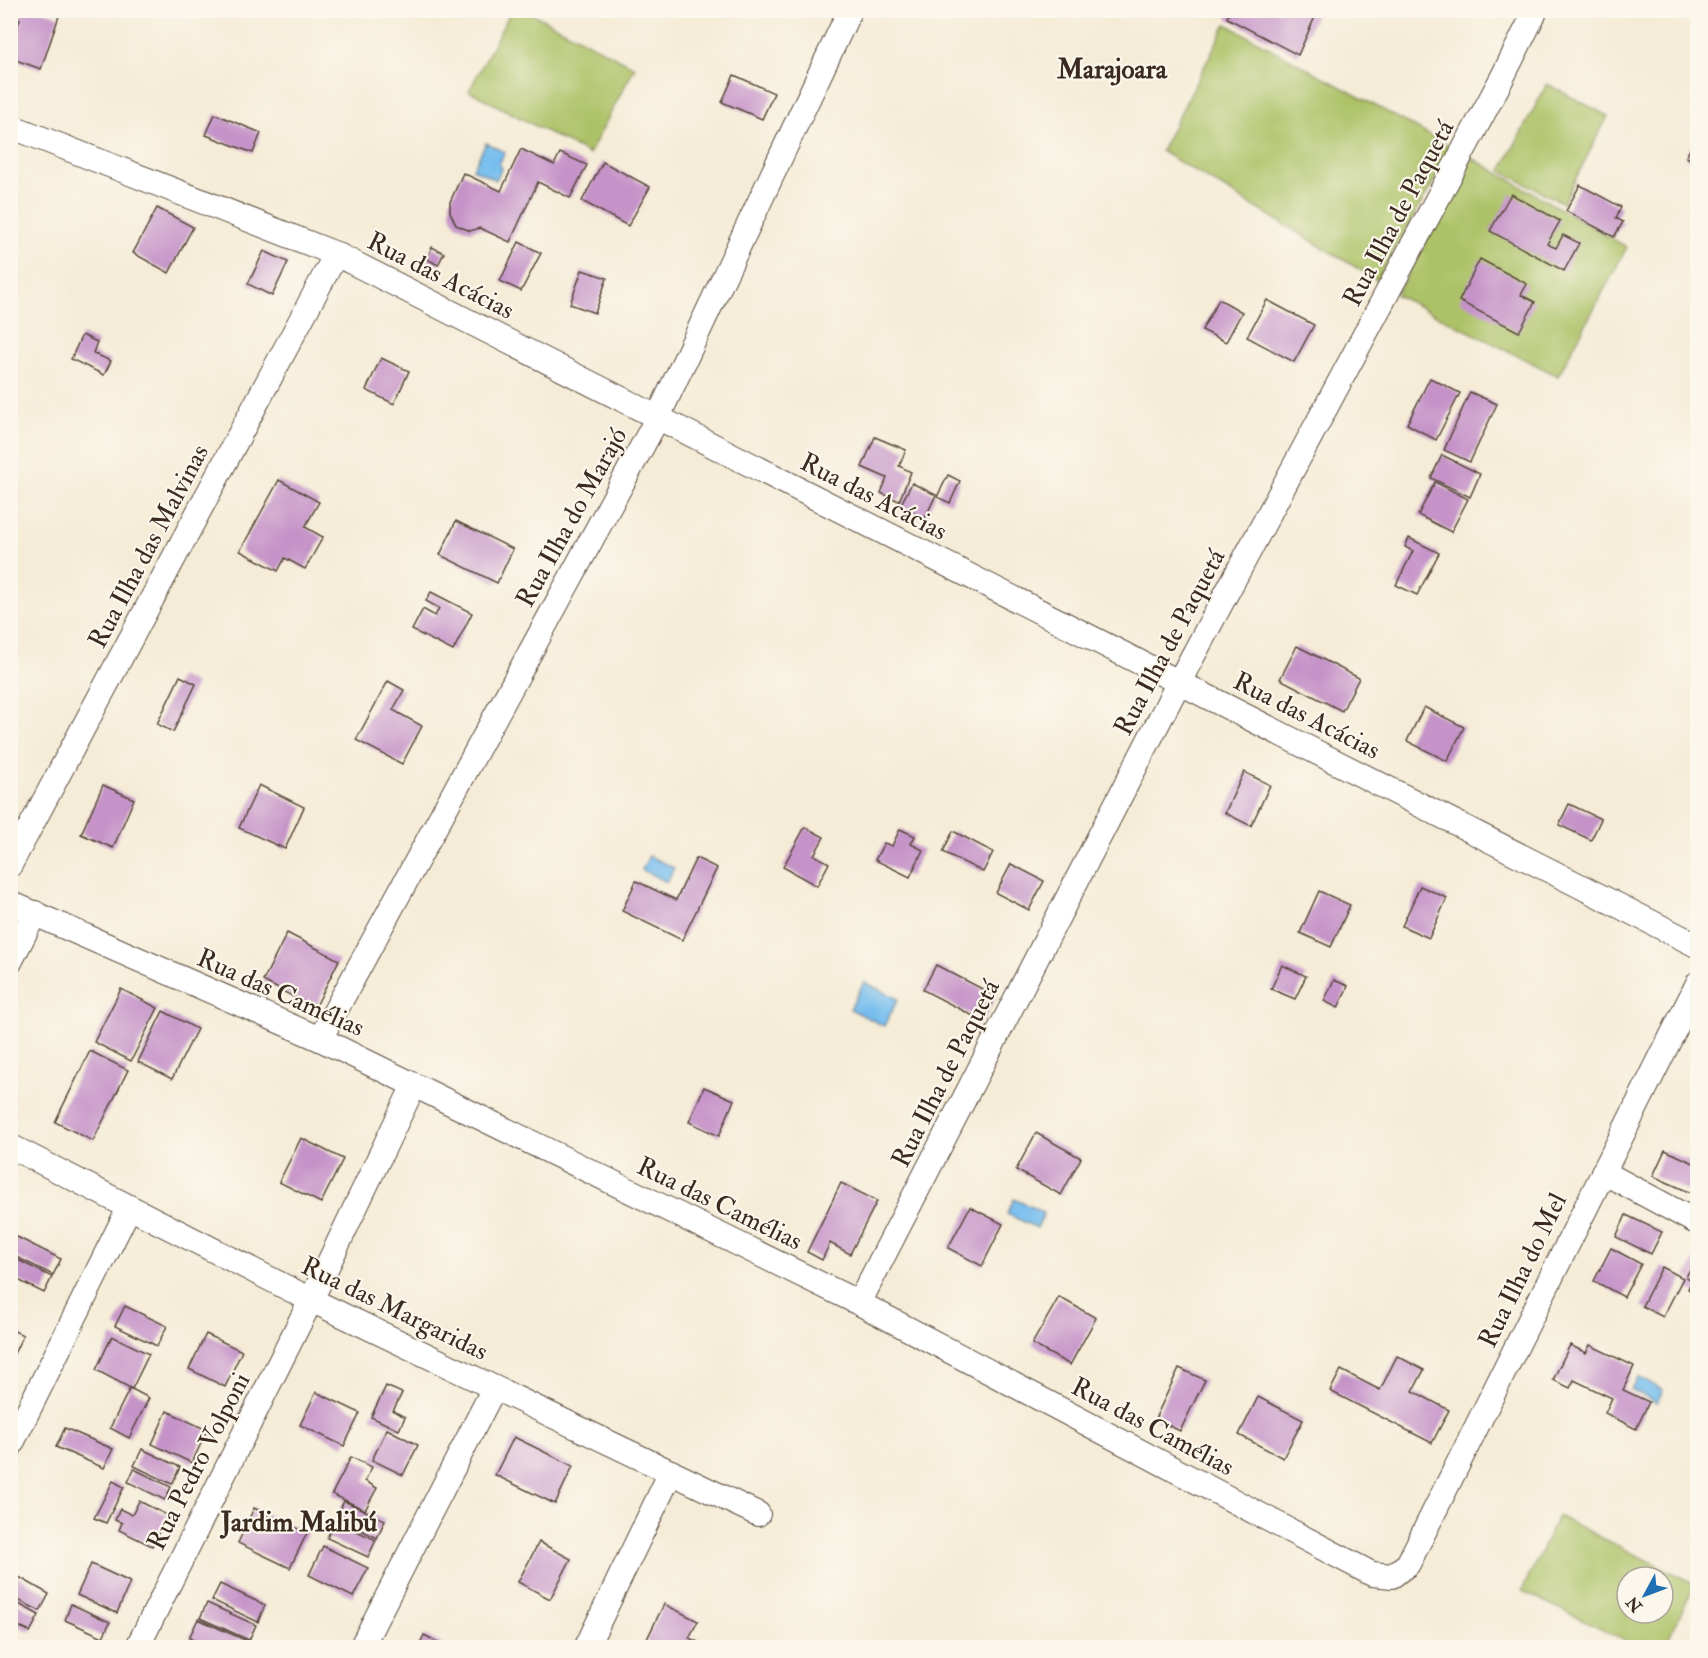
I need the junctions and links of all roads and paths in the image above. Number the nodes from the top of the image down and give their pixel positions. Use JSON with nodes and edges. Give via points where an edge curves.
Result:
{"nodes":[{"id":1,"x":850,"y":10,"type":"edge"},
{"id":2,"x":1536,"y":10,"type":"edge"},
{"id":3,"x":10,"y":126,"type":"edge"},
{"id":4,"x":336,"y":254,"type":"junction"},
{"id":5,"x":657,"y":419,"type":"junction"},
{"id":6,"x":1179,"y":682,"type":"junction"},
{"id":7,"x":10,"y":866,"type":"edge"},
{"id":8,"x":10,"y":903,"type":"edge"},
{"id":9,"x":35,"y":913,"type":"junction"},
{"id":10,"x":1698,"y":946,"type":"edge"},
{"id":11,"x":10,"y":962,"type":"edge"},
{"id":12,"x":1698,"y":983,"type":"edge"},
{"id":13,"x":320,"y":1039,"type":"junction"},
{"id":14,"x":414,"y":1085,"type":"junction"},
{"id":15,"x":10,"y":1146,"type":"edge"},
{"id":16,"x":1602,"y":1172,"type":"junction"},
{"id":17,"x":129,"y":1208,"type":"junction"},
{"id":18,"x":1698,"y":1223,"type":"edge"},
{"id":19,"x":311,"y":1300,"type":"junction"},
{"id":20,"x":859,"y":1303,"type":"junction"},
{"id":21,"x":494,"y":1388,"type":"junction"},
{"id":22,"x":10,"y":1447,"type":"edge"},
{"id":23,"x":671,"y":1472,"type":"junction"},
{"id":24,"x":758,"y":1514,"type":"dead end"},
{"id":25,"x":1392,"y":1576,"type":"joint"},
{"id":26,"x":137,"y":1647,"type":"edge"},
{"id":27,"x":361,"y":1647,"type":"edge"},
{"id":28,"x":586,"y":1647,"type":"edge"}],
"edges":[{"from":1,"to":5,"type":"street","name":"Rua Ilha do Marajó"},
{"from":2,"to":6,"type":"street","name":"Rua Ilha de Paquetá"},
{"from":3,"to":4,"type":"street","name":"Rua das Acácias"},
{"from":4,"to":5,"type":"street","name":"Rua das Acácias"},
{"from":4,"to":7,"type":"street","name":"Rua Ilha das Malvinas"},
{"from":5,"to":6,"type":"street","name":"Rua das Acácias"},
{"from":5,"to":13,"type":"street","name":"Rua Ilha do Marajó"},
{"from":6,"to":10,"type":"street","name":"Rua das Acácias"},
{"from":6,"to":20,"type":"street","name":"Rua Ilha de Paquetá"},
{"from":8,"to":9,"type":"street","name":"Rua das Camélias"},
{"from":9,"to":11,"type":"street"},
{"from":9,"to":13,"type":"street","name":"Rua das Camélias"},
{"from":12,"to":16,"type":"street","name":"Rua Ilha do Mel"},
{"from":13,"to":14,"type":"street","name":"Rua das Camélias"},
{"from":14,"to":19,"type":"street","name":"Rua Pedro Volponi"},
{"from":14,"to":20,"type":"street","name":"Rua das Camélias"},
{"from":15,"to":17,"type":"street","name":"Rua das Margaridas"},
{"from":16,"to":18,"type":"street"},
{"from":16,"to":25,"type":"street","name":"Rua Ilha do Mel","via":[[1408,1564]]},
{"from":17,"to":19,"type":"street","name":"Rua das Margaridas"},
{"from":17,"to":22,"type":"street"},
{"from":19,"to":21,"type":"street","name":"Rua das Margaridas"},
{"from":19,"to":26,"type":"street","name":"Rua Pedro Volponi"},
{"from":20,"to":25,"type":"street","name":"Rua das Camélias","via":[[1372,1574]]},
{"from":21,"to":23,"type":"street","name":"Rua das Margaridas"},
{"from":21,"to":27,"type":"street"},
{"from":23,"to":24,"type":"street","name":"Rua das Margaridas"},
{"from":23,"to":28,"type":"street"}]}
